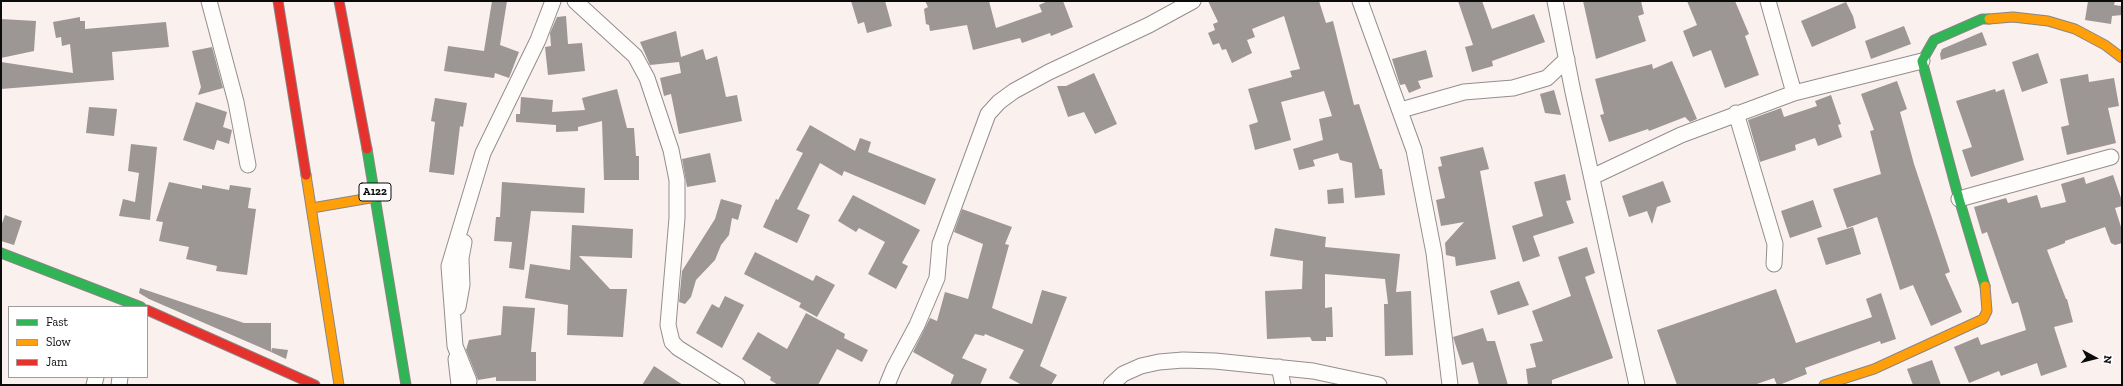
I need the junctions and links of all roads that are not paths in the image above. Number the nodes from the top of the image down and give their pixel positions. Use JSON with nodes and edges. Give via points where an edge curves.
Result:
{"nodes":[{"id":1,"x":209,"y":1,"type":"edge"},
{"id":2,"x":278,"y":1,"type":"edge"},
{"id":3,"x":339,"y":1,"type":"edge"},
{"id":4,"x":553,"y":1,"type":"edge"},
{"id":5,"x":575,"y":1,"type":"edge"},
{"id":6,"x":1360,"y":1,"type":"edge"},
{"id":7,"x":1555,"y":1,"type":"edge"},
{"id":8,"x":1768,"y":1,"type":"edge"},
{"id":9,"x":1186,"y":3,"type":"edge"},
{"id":10,"x":2122,"y":58,"type":"edge"},
{"id":11,"x":1567,"y":59,"type":"junction"},
{"id":12,"x":1922,"y":61,"type":"junction"},
{"id":13,"x":1794,"y":93,"type":"junction"},
{"id":14,"x":1401,"y":110,"type":"junction"},
{"id":15,"x":1736,"y":113,"type":"junction"},
{"id":16,"x":2111,"y":157,"type":"dead end"},
{"id":17,"x":248,"y":165,"type":"dead end"},
{"id":18,"x":1592,"y":177,"type":"junction"},
{"id":19,"x":376,"y":197,"type":"junction"},
{"id":20,"x":1959,"y":199,"type":"junction"},
{"id":21,"x":312,"y":208,"type":"junction"},
{"id":22,"x":1,"y":253,"type":"edge"},
{"id":23,"x":1774,"y":264,"type":"dead end"},
{"id":24,"x":135,"y":306,"type":"edge"},
{"id":25,"x":148,"y":310,"type":"edge"},
{"id":26,"x":1279,"y":367,"type":"junction"},
{"id":27,"x":464,"y":383,"type":"edge"},
{"id":28,"x":316,"y":385,"type":"edge"},
{"id":29,"x":339,"y":385,"type":"edge"},
{"id":30,"x":406,"y":385,"type":"edge"},
{"id":31,"x":737,"y":385,"type":"edge"},
{"id":32,"x":887,"y":385,"type":"edge"},
{"id":33,"x":1111,"y":385,"type":"edge"},
{"id":34,"x":1283,"y":385,"type":"edge"},
{"id":35,"x":1379,"y":385,"type":"edge"},
{"id":36,"x":1450,"y":385,"type":"edge"},
{"id":37,"x":1637,"y":385,"type":"edge"},
{"id":38,"x":1824,"y":385,"type":"edge"}],
"edges":[{"from":1,"to":17,"type":"street","via":[[236,102]]},
{"from":2,"to":21,"type":"main road"},
{"from":3,"to":19,"type":"main road","number":"A122"},
{"from":4,"to":27,"type":"street","via":[[466,231],[461,258],[462,284],[454,332],[457,379]]},
{"from":5,"to":31,"type":"street","via":[[635,56],[647,78],[671,150],[677,180],[677,218],[668,325],[672,342]]},
{"from":6,"to":14,"type":"street"},
{"from":7,"to":11,"type":"street"},
{"from":8,"to":13,"type":"street"},
{"from":9,"to":32,"type":"street","via":[[1149,25],[1014,91],[988,114],[940,244],[937,278]]},
{"from":10,"to":12,"type":"main road","via":[[2105,44],[2075,29],[2048,21],[2013,17],[1982,19],[1934,40]]},
{"from":11,"to":14,"type":"street","via":[[1547,78],[1513,88],[1464,92]]},
{"from":11,"to":18,"type":"street"},
{"from":12,"to":13,"type":"street"},
{"from":12,"to":20,"type":"main road"},
{"from":13,"to":15,"type":"street"},
{"from":14,"to":36,"type":"street","via":[[1424,194]]},
{"from":15,"to":18,"type":"street","via":[[1648,149]]},
{"from":15,"to":23,"type":"street","via":[[1774,244]]},
{"from":16,"to":20,"type":"street"},
{"from":18,"to":37,"type":"street"},
{"from":19,"to":21,"type":"main road"},
{"from":19,"to":30,"type":"main road","number":"A122"},
{"from":20,"to":38,"type":"main road","via":[[1987,293],[1987,311],[1983,319],[1874,369]]},
{"from":21,"to":29,"type":"main road"},
{"from":22,"to":24,"type":"main road"},
{"from":25,"to":28,"type":"main road"},
{"from":26,"to":33,"type":"street","via":[[1215,361],[1159,362],[1123,374]]},
{"from":26,"to":34,"type":"street"},
{"from":26,"to":35,"type":"street","via":[[1313,371]]}]}
